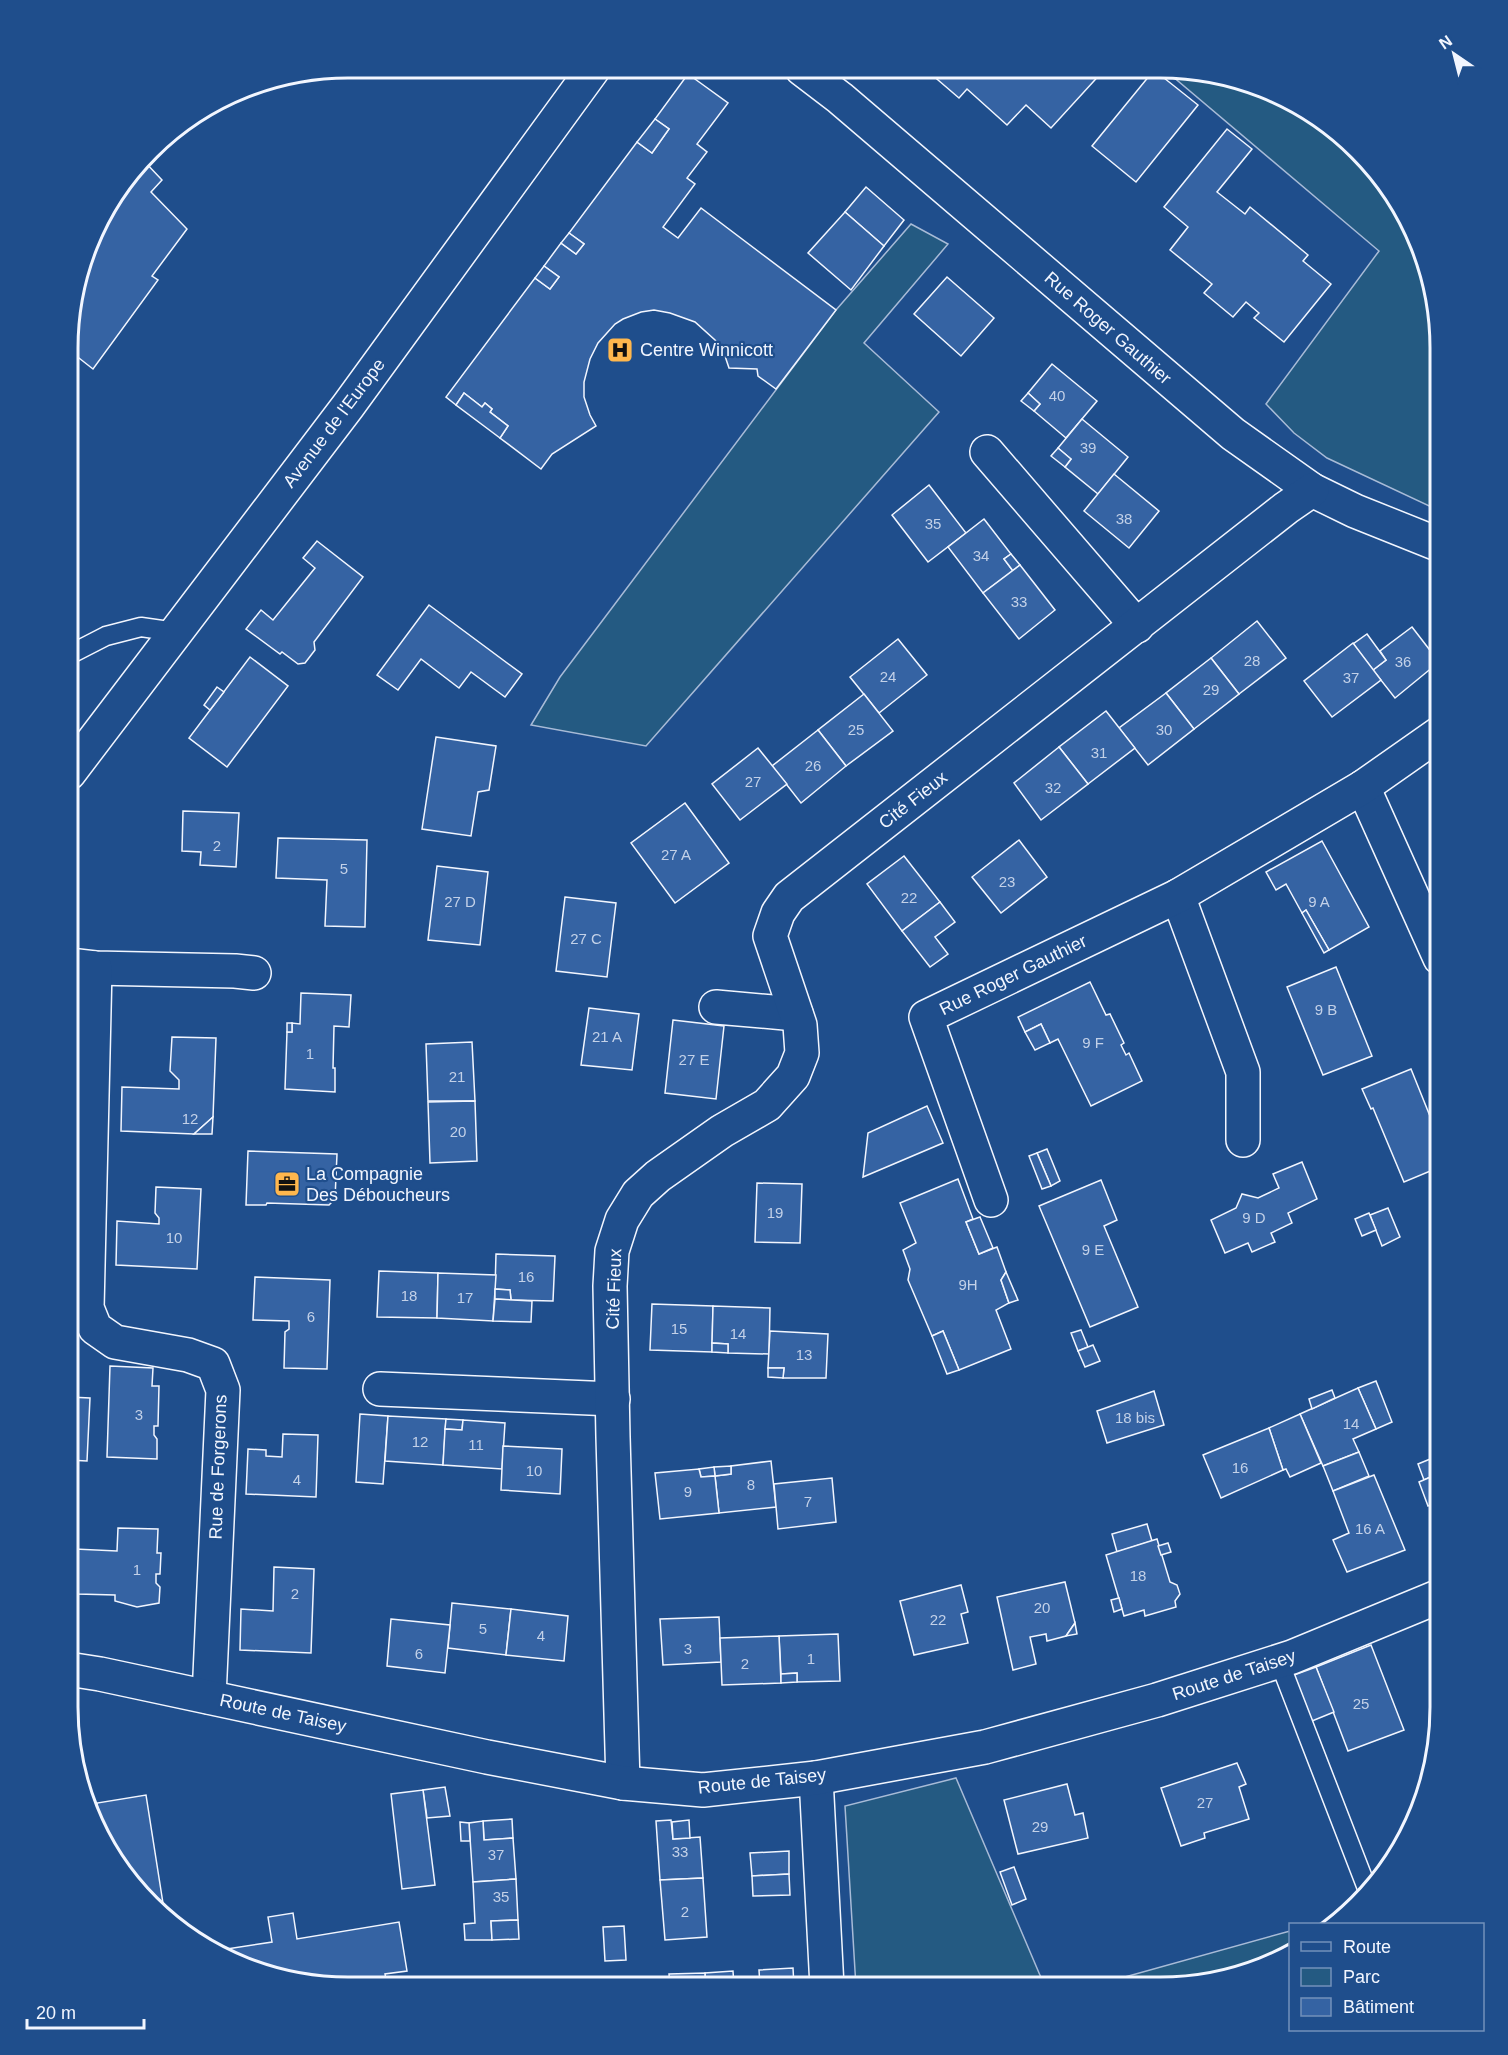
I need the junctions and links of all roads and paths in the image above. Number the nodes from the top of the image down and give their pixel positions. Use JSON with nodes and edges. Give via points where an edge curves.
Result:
{"nodes":[{"id":1,"x":587,"y":78,"type":"edge"},
{"id":2,"x":814,"y":78,"type":"edge"},
{"id":3,"x":987,"y":452,"type":"dead end"},
{"id":4,"x":1312,"y":490,"type":"junction"},
{"id":5,"x":1430,"y":541,"type":"edge"},
{"id":6,"x":1137,"y":626,"type":"junction"},
{"id":7,"x":176,"y":632,"type":"junction"},
{"id":8,"x":78,"y":650,"type":"edge"},
{"id":9,"x":1430,"y":740,"type":"edge"},
{"id":10,"x":78,"y":761,"type":"edge"},
{"id":11,"x":1363,"y":786,"type":"junction"},
{"id":12,"x":1178,"y":896,"type":"junction"},
{"id":13,"x":1430,"y":936,"type":"edge"},
{"id":14,"x":82,"y":967,"type":"edge"},
{"id":15,"x":254,"y":973,"type":"dead end"},
{"id":16,"x":716,"y":1007,"type":"dead end"},
{"id":17,"x":796,"y":1014,"type":"junction"},
{"id":18,"x":1243,"y":1140,"type":"dead end"},
{"id":19,"x":991,"y":1200,"type":"dead end"},
{"id":20,"x":380,"y":1389,"type":"dead end"},
{"id":21,"x":613,"y":1399,"type":"junction"},
{"id":22,"x":1430,"y":1600,"type":"edge"},
{"id":23,"x":1279,"y":1661,"type":"junction"},
{"id":24,"x":78,"y":1671,"type":"edge"},
{"id":25,"x":208,"y":1697,"type":"junction"},
{"id":26,"x":816,"y":1778,"type":"junction"},
{"id":27,"x":622,"y":1783,"type":"junction"},
{"id":28,"x":1365,"y":1883,"type":"edge"},
{"id":29,"x":826,"y":1977,"type":"edge"}],
"edges":[{"from":1,"to":7,"type":"street","name":"Avenue de l'Europe","via":[[348,406]]},
{"from":2,"to":4,"type":"street","name":"Rue Roger Gauthier","via":[[1233,434]]},
{"from":3,"to":6,"type":"street"},
{"from":4,"to":5,"type":"street","name":"Rue Roger Gauthier"},
{"from":4,"to":6,"type":"street","name":"Cité Fieux"},
{"from":6,"to":17,"type":"street","name":"Cité Fieux","via":[[789,897],[770,936]]},
{"from":7,"to":8,"type":"lane","via":[[141,627],[106,636]]},
{"from":7,"to":10,"type":"street","name":"Avenue de l'Europe"},
{"from":9,"to":11,"type":"street","name":"Rue Roger Gauthier"},
{"from":11,"to":12,"type":"street","name":"Rue Roger Gauthier"},
{"from":11,"to":13,"type":"street"},
{"from":12,"to":18,"type":"street","via":[[1243,1072]]},
{"from":12,"to":19,"type":"street","name":"Rue Roger Gauthier","via":[[926,1017]]},
{"from":14,"to":15,"type":"street"},
{"from":14,"to":25,"type":"street","name":"Rue de Forgerons","via":[[87,1308],[95,1329],[115,1342],[188,1354],[213,1364],[223,1390]]},
{"from":16,"to":17,"type":"street"},
{"from":17,"to":21,"type":"street","name":"Cité Fieux","via":[[802,1053],[793,1076],[767,1105],[658,1176],[638,1194],[622,1220],[612,1251],[610,1286]]},
{"from":20,"to":21,"type":"street"},
{"from":21,"to":27,"type":"street","name":"Cité Fieux"},
{"from":22,"to":23,"type":"street","name":"Route de Taisey"},
{"from":23,"to":26,"type":"street","name":"Route de Taisey","via":[[985,1747]]},
{"from":23,"to":28,"type":"lane"},
{"from":24,"to":25,"type":"street","name":"Route de Taisey"},
{"from":25,"to":27,"type":"street","name":"Route de Taisey"},
{"from":26,"to":27,"type":"street","name":"Route de Taisey","via":[[703,1790]]},
{"from":26,"to":29,"type":"street"}]}
